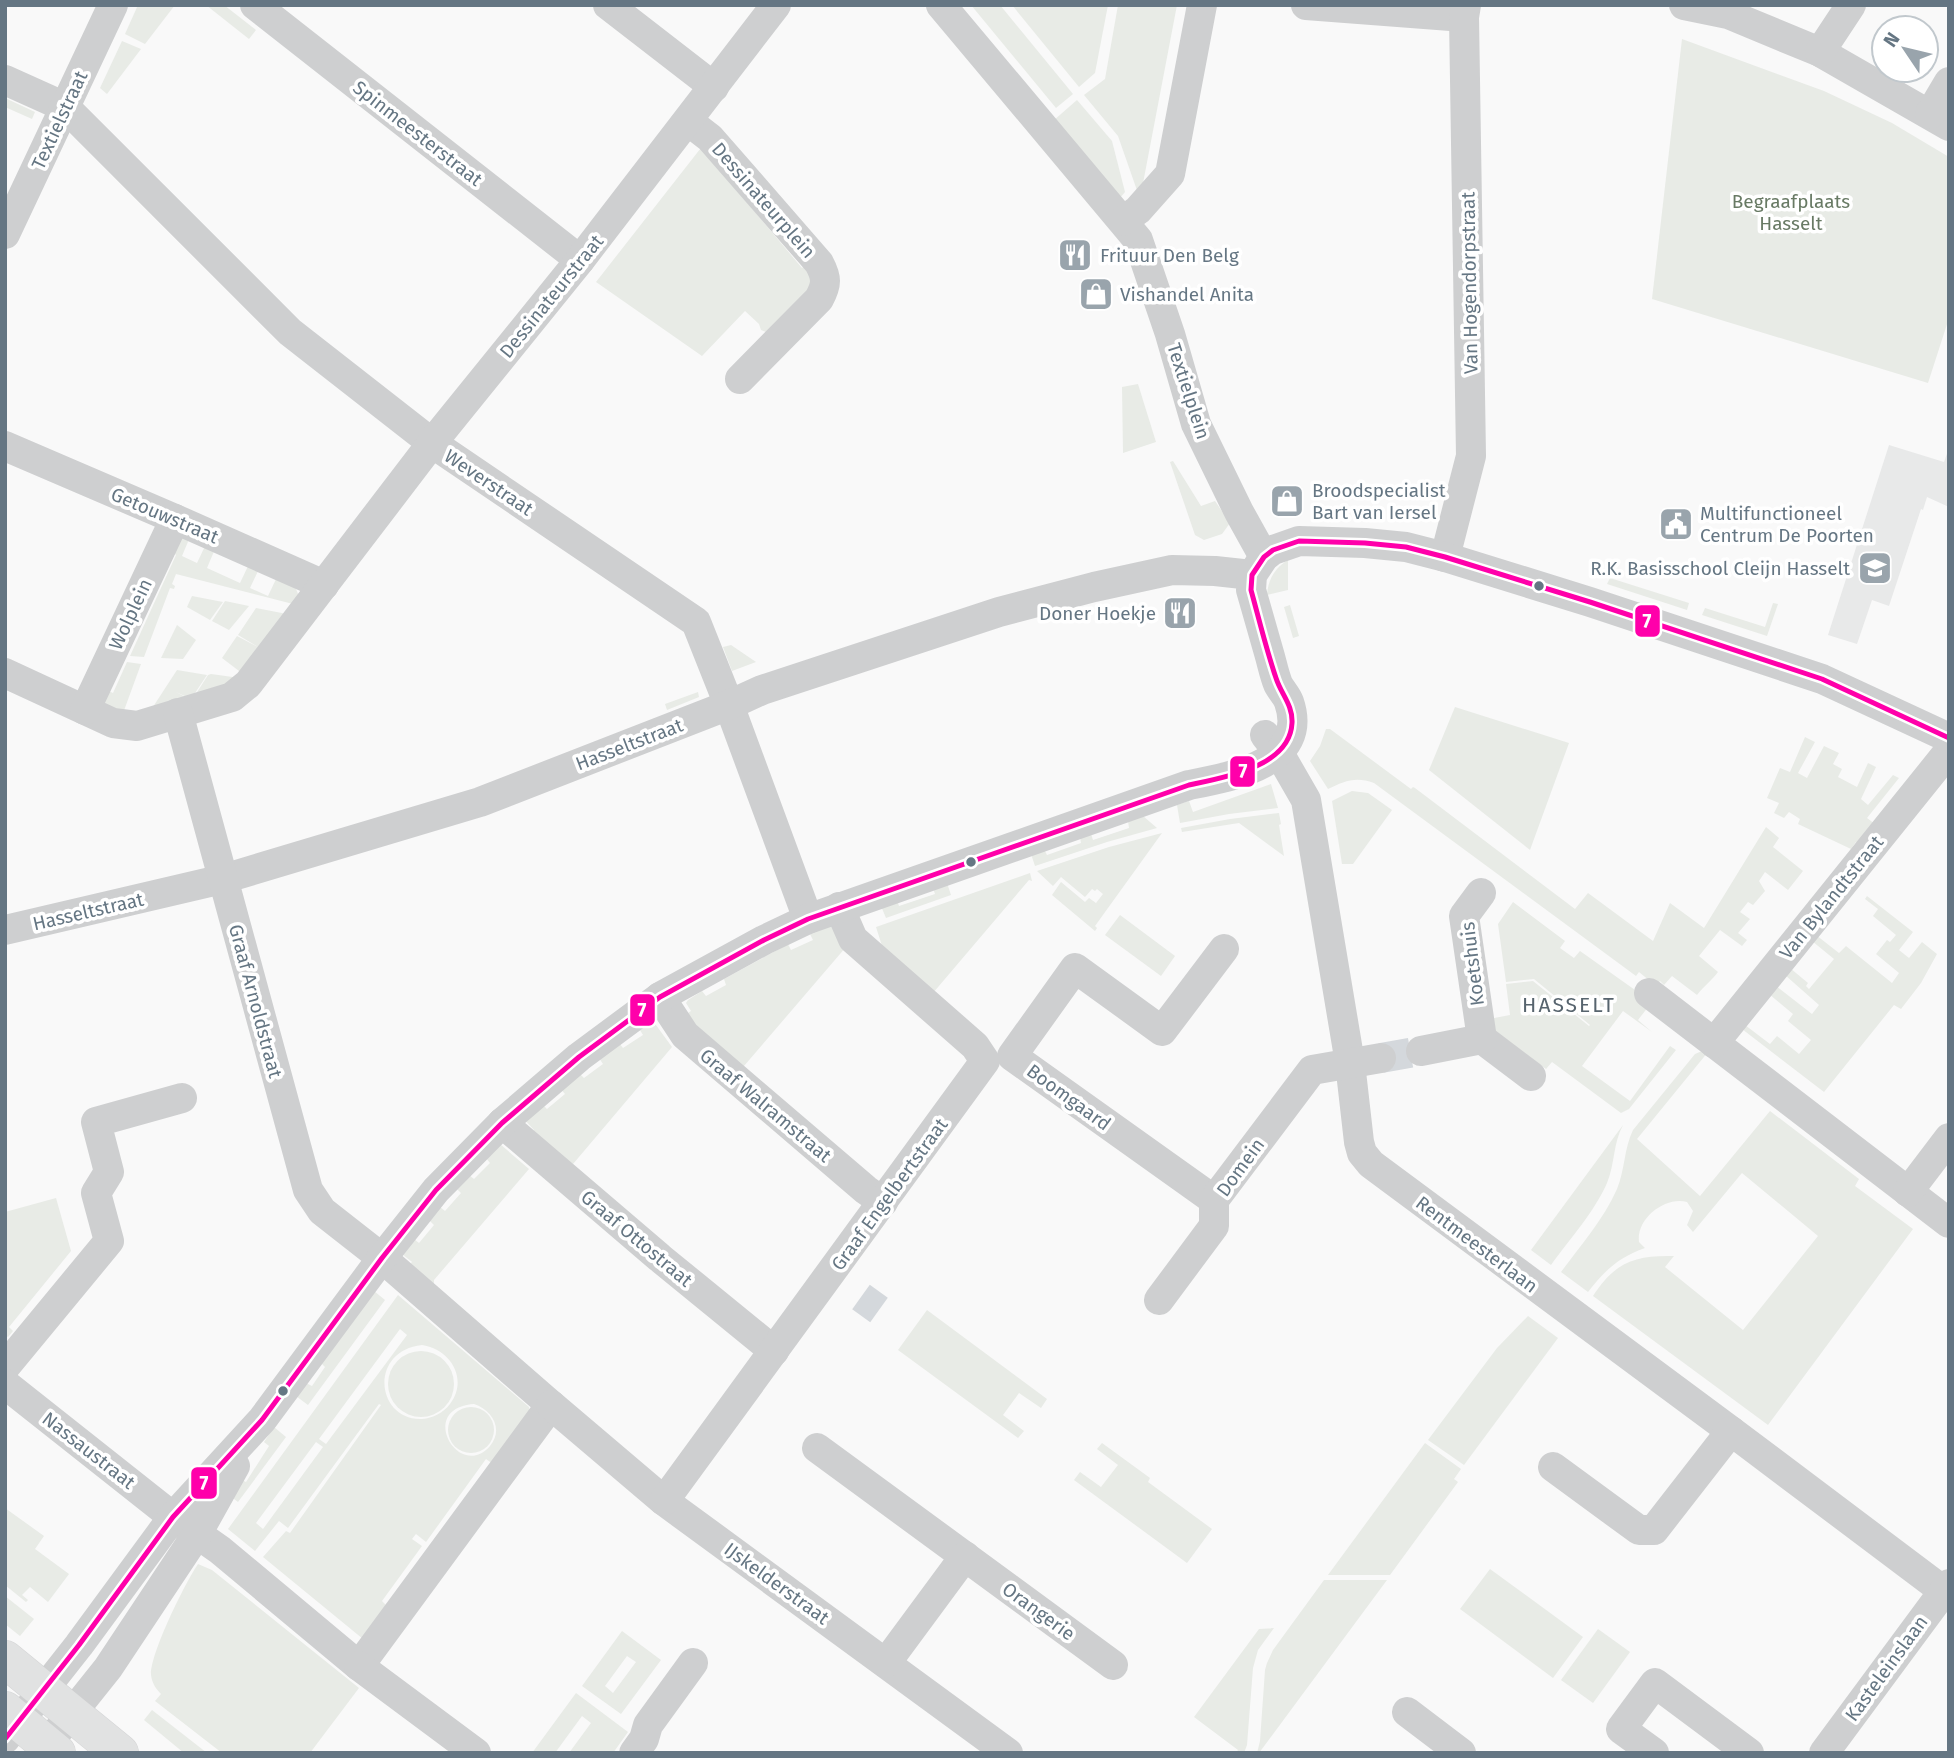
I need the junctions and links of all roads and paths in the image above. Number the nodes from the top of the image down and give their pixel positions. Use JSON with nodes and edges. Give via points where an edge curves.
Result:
{"nodes":[{"id":1,"x":113,"y":5,"type":"edge"},
{"id":2,"x":255,"y":5,"type":"edge"},
{"id":3,"x":608,"y":5,"type":"edge"},
{"id":4,"x":776,"y":5,"type":"edge"},
{"id":5,"x":941,"y":5,"type":"edge"},
{"id":6,"x":1202,"y":5,"type":"edge"},
{"id":7,"x":1306,"y":5,"type":"edge"},
{"id":8,"x":1684,"y":5,"type":"edge"},
{"id":9,"x":1852,"y":5,"type":"edge"},
{"id":10,"x":1465,"y":11,"type":"edge"},
{"id":11,"x":1820,"y":52,"type":"junction"},
{"id":12,"x":5,"y":80,"type":"edge"},
{"id":13,"x":1949,"y":82,"type":"edge"},
{"id":14,"x":714,"y":87,"type":"junction"},
{"id":15,"x":65,"y":107,"type":"junction"},
{"id":16,"x":1939,"y":120,"type":"edge"},
{"id":17,"x":688,"y":121,"type":"junction"},
{"id":18,"x":1123,"y":221,"type":"junction"},
{"id":19,"x":5,"y":234,"type":"edge"},
{"id":20,"x":580,"y":260,"type":"junction"},
{"id":21,"x":740,"y":379,"type":"dead end"},
{"id":22,"x":432,"y":443,"type":"junction"},
{"id":23,"x":5,"y":446,"type":"edge"},
{"id":24,"x":175,"y":519,"type":"junction"},
{"id":25,"x":1446,"y":557,"type":"junction"},
{"id":26,"x":1258,"y":565,"type":"junction"},
{"id":27,"x":324,"y":586,"type":"junction"},
{"id":28,"x":5,"y":673,"type":"edge"},
{"id":29,"x":729,"y":705,"type":"junction"},
{"id":30,"x":86,"y":710,"type":"junction"},
{"id":31,"x":178,"y":713,"type":"junction"},
{"id":32,"x":1949,"y":738,"type":"edge"},
{"id":33,"x":1272,"y":744,"type":"junction"},
{"id":34,"x":1949,"y":751,"type":"edge"},
{"id":35,"x":223,"y":879,"type":"junction"},
{"id":36,"x":1481,"y":893,"type":"dead end"},
{"id":37,"x":839,"y":907,"type":"junction"},
{"id":38,"x":808,"y":919,"type":"junction"},
{"id":39,"x":5,"y":930,"type":"edge"},
{"id":40,"x":1224,"y":949,"type":"dead end"},
{"id":41,"x":1649,"y":993,"type":"dead end"},
{"id":42,"x":660,"y":997,"type":"junction"},
{"id":43,"x":1482,"y":1039,"type":"junction"},
{"id":44,"x":1714,"y":1043,"type":"junction"},
{"id":45,"x":1421,"y":1051,"type":"tunnel mouth"},
{"id":46,"x":1381,"y":1058,"type":"tunnel mouth"},
{"id":47,"x":1350,"y":1063,"type":"junction"},
{"id":48,"x":1531,"y":1076,"type":"dead end"},
{"id":49,"x":182,"y":1098,"type":"dead end"},
{"id":50,"x":502,"y":1123,"type":"junction"},
{"id":51,"x":1949,"y":1138,"type":"edge"},
{"id":52,"x":1909,"y":1192,"type":"junction"},
{"id":53,"x":1214,"y":1200,"type":"junction"},
{"id":54,"x":883,"y":1202,"type":"junction"},
{"id":55,"x":1949,"y":1223,"type":"edge"},
{"id":56,"x":382,"y":1258,"type":"junction"},
{"id":57,"x":1159,"y":1300,"type":"dead end"},
{"id":58,"x":774,"y":1351,"type":"junction"},
{"id":59,"x":5,"y":1367,"type":"edge"},
{"id":60,"x":5,"y":1384,"type":"edge"},
{"id":61,"x":551,"y":1405,"type":"junction"},
{"id":62,"x":261,"y":1420,"type":"junction"},
{"id":63,"x":1731,"y":1431,"type":"junction"},
{"id":64,"x":817,"y":1448,"type":"dead end"},
{"id":65,"x":1553,"y":1467,"type":"dead end"},
{"id":66,"x":664,"y":1500,"type":"junction"},
{"id":67,"x":173,"y":1517,"type":"junction"},
{"id":68,"x":197,"y":1534,"type":"junction"},
{"id":69,"x":965,"y":1556,"type":"junction"},
{"id":70,"x":1947,"y":1590,"type":"edge"},
{"id":71,"x":5,"y":1659,"type":"edge"},
{"id":72,"x":694,"y":1663,"type":"dead end"},
{"id":73,"x":886,"y":1663,"type":"junction"},
{"id":74,"x":1113,"y":1665,"type":"dead end"},
{"id":75,"x":359,"y":1666,"type":"junction"},
{"id":76,"x":43,"y":1689,"type":"junction"},
{"id":77,"x":72,"y":1712,"type":"junction"},
{"id":78,"x":1407,"y":1712,"type":"dead end"},
{"id":79,"x":10,"y":1723,"type":"edge"},
{"id":80,"x":48,"y":1750,"type":"edge"},
{"id":81,"x":120,"y":1753,"type":"edge"},
{"id":82,"x":476,"y":1753,"type":"edge"},
{"id":83,"x":634,"y":1753,"type":"edge"},
{"id":84,"x":1008,"y":1753,"type":"edge"},
{"id":85,"x":1461,"y":1753,"type":"edge"},
{"id":86,"x":1654,"y":1753,"type":"edge"},
{"id":87,"x":1749,"y":1753,"type":"edge"},
{"id":88,"x":1824,"y":1753,"type":"edge"}],
"edges":[{"from":1,"to":15,"type":"street","name":"Textielstraat"},
{"from":2,"to":20,"type":"street","name":"Spinmeesterstraat"},
{"from":3,"to":14,"type":"street"},
{"from":4,"to":14,"type":"street","name":"Dessinateurstraat"},
{"from":5,"to":18,"type":"street","name":"Textielplein"},
{"from":6,"to":18,"type":"street","via":[[1170,174]]},
{"from":7,"to":10,"type":"street"},
{"from":8,"to":11,"type":"street","via":[[1728,14]]},
{"from":9,"to":11,"type":"street"},
{"from":10,"to":25,"type":"street","name":"Van Hogendorpstraat","via":[[1471,456]]},
{"from":11,"to":16,"type":"street"},
{"from":12,"to":15,"type":"street"},
{"from":13,"to":16,"type":"street"},
{"from":14,"to":17,"type":"street","name":"Dessinateurstraat"},
{"from":15,"to":19,"type":"street","name":"Textielstraat"},
{"from":15,"to":22,"type":"street","name":"Weverstraat","via":[[290,332]]},
{"from":17,"to":20,"type":"street","name":"Dessinateurstraat"},
{"from":17,"to":21,"type":"street","name":"Dessinateurplein","via":[[710,138],[826,275],[819,299]]},
{"from":18,"to":26,"type":"street","name":"Textielplein","via":[[1138,240],[1196,424],[1239,512]]},
{"from":20,"to":22,"type":"street","name":"Dessinateurstraat"},
{"from":22,"to":27,"type":"street","name":"Dessinateurstraat"},
{"from":22,"to":29,"type":"street","name":"Weverstraat","via":[[696,622]]},
{"from":23,"to":24,"type":"street","name":"Getouwstraat"},
{"from":24,"to":27,"type":"street","name":"Getouwstraat"},
{"from":24,"to":30,"type":"street","name":"Wolplein"},
{"from":25,"to":26,"type":"street","via":[[1365,543],[1299,541],[1273,550]]},
{"from":25,"to":32,"type":"street","via":[[1822,679]]},
{"from":26,"to":29,"type":"street","name":"Hasseltstraat","via":[[1172,570],[999,612]]},
{"from":26,"to":33,"type":"street","via":[[1251,590],[1279,685],[1289,701],[1292,727],[1289,740]]},
{"from":27,"to":31,"type":"street","via":[[247,684],[232,697]]},
{"from":28,"to":30,"type":"street"},
{"from":29,"to":35,"type":"street","name":"Hasseltstraat","via":[[480,802]]},
{"from":29,"to":38,"type":"street","name":"Weverstraat"},
{"from":30,"to":31,"type":"street","via":[[113,723],[137,726]]},
{"from":31,"to":35,"type":"street","name":"Graaf Arnoldstraat"},
{"from":33,"to":37,"type":"street","via":[[1270,760],[1229,777],[1189,785]]},
{"from":33,"to":47,"type":"street","name":"Rentmeesterlaan","via":[[1306,800]]},
{"from":34,"to":44,"type":"street","name":"Van Bylandtstraat"},
{"from":35,"to":39,"type":"street","name":"Hasseltstraat"},
{"from":35,"to":56,"type":"street","name":"Graaf Arnoldstraat","via":[[308,1190],[323,1212]]},
{"from":36,"to":43,"type":"street","name":"Koetshuis","via":[[1464,916]]},
{"from":37,"to":38,"type":"street"},
{"from":37,"to":54,"type":"street","name":"Graaf Engelbertstraat","via":[[853,939],[975,1046],[985,1061]]},
{"from":38,"to":42,"type":"street"},
{"from":40,"to":53,"type":"street","name":"Boomgaard","via":[[1162,1031],[1075,968],[1012,1056]]},
{"from":41,"to":44,"type":"street"},
{"from":42,"to":50,"type":"street","via":[[579,1057]]},
{"from":42,"to":54,"type":"street","name":"Graaf Walramstraat","via":[[685,1035]]},
{"from":43,"to":45,"type":"street"},
{"from":43,"to":48,"type":"street"},
{"from":44,"to":52,"type":"street"},
{"from":46,"to":47,"type":"street"},
{"from":47,"to":53,"type":"street","name":"Domein","via":[[1312,1070]]},
{"from":47,"to":63,"type":"street","name":"Rentmeesterlaan","via":[[1359,1142],[1371,1164]]},
{"from":49,"to":59,"type":"street","via":[[96,1122],[109,1172],[96,1193],[109,1241]]},
{"from":50,"to":56,"type":"street","via":[[436,1190]]},
{"from":50,"to":58,"type":"street","name":"Graaf Ottostraat"},
{"from":51,"to":52,"type":"street"},
{"from":52,"to":55,"type":"street"},
{"from":53,"to":57,"type":"street","name":"Domein","via":[[1214,1226]]},
{"from":54,"to":58,"type":"street","name":"Graaf Engelbertstraat"},
{"from":56,"to":61,"type":"street","name":"Graaf Arnoldstraat"},
{"from":56,"to":62,"type":"street"},
{"from":58,"to":66,"type":"street","name":"Graaf Engelbertstraat"},
{"from":60,"to":67,"type":"street","name":"Nassaustraat"},
{"from":61,"to":66,"type":"street","name":"IJskelderstraat"},
{"from":61,"to":75,"type":"street"},
{"from":62,"to":67,"type":"street"},
{"from":62,"to":68,"type":"street"},
{"from":63,"to":65,"type":"street","via":[[1654,1530],[1639,1530]]},
{"from":63,"to":70,"type":"street","name":"Rentmeesterlaan"},
{"from":64,"to":69,"type":"street","name":"Orangerie"},
{"from":66,"to":73,"type":"street","name":"IJskelderstraat"},
{"from":67,"to":68,"type":"street","name":"Nassaustraat"},
{"from":67,"to":76,"type":"street"},
{"from":68,"to":75,"type":"street","name":"Nassaustraat"},
{"from":68,"to":77,"type":"street","via":[[108,1668]]},
{"from":69,"to":73,"type":"street"},
{"from":69,"to":74,"type":"street","name":"Orangerie"},
{"from":70,"to":88,"type":"street","name":"Kasteleinslaan"},
{"from":71,"to":76,"type":"main road"},
{"from":72,"to":83,"type":"street","via":[[648,1724]]},
{"from":73,"to":84,"type":"street","name":"IJskelderstraat"},
{"from":75,"to":82,"type":"street"},
{"from":76,"to":77,"type":"main road"},
{"from":76,"to":79,"type":"street"},
{"from":77,"to":80,"type":"street"},
{"from":77,"to":81,"type":"main road"},
{"from":78,"to":85,"type":"street"},
{"from":79,"to":80,"type":"main road"},
{"from":86,"to":87,"type":"street","via":[[1621,1729],[1655,1684]]}]}
